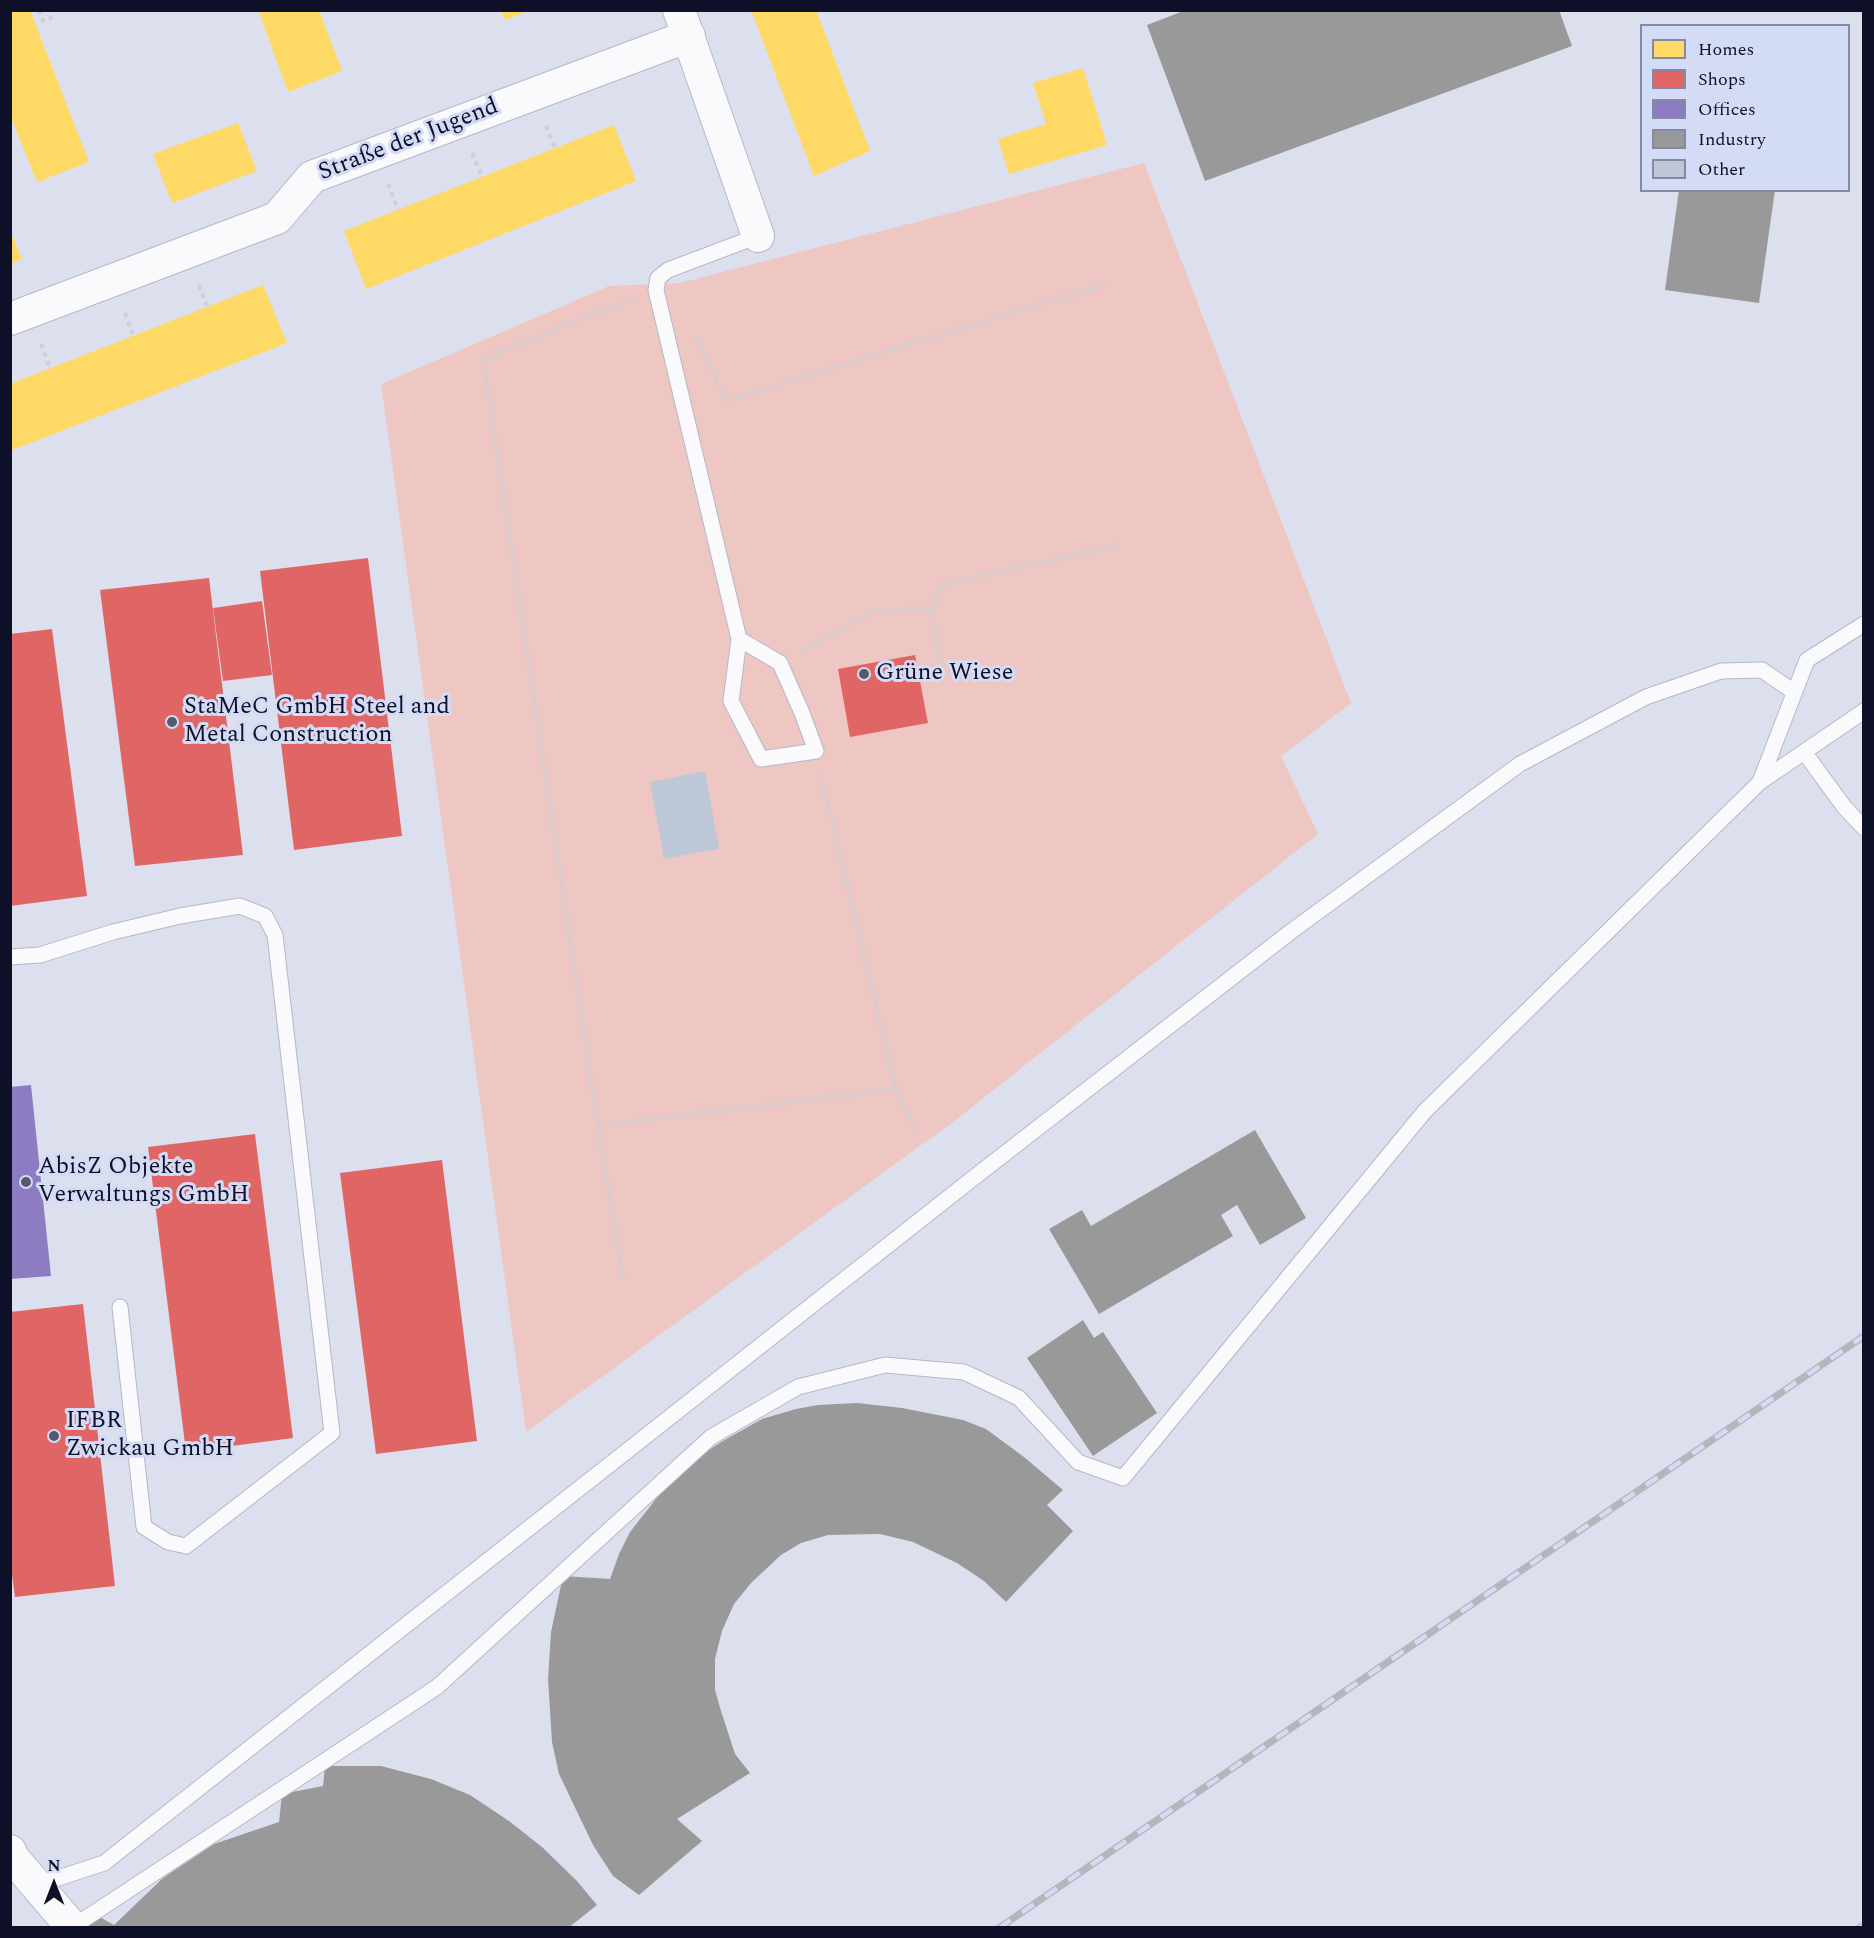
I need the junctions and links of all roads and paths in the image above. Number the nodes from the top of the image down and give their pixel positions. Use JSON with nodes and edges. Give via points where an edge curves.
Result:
{"nodes":[{"id":1,"x":39,"y":10,"type":"edge"},
{"id":2,"x":55,"y":16,"type":"dead end"},
{"id":3,"x":684,"y":23,"type":"edge"},
{"id":4,"x":758,"y":236,"type":"joint"},
{"id":5,"x":1107,"y":284,"type":"dead end"},
{"id":6,"x":656,"y":290,"type":"junction"},
{"id":7,"x":10,"y":320,"type":"edge"},
{"id":8,"x":697,"y":335,"type":"dead end"},
{"id":9,"x":1120,"y":545,"type":"dead end"},
{"id":10,"x":932,"y":609,"type":"junction"},
{"id":11,"x":1863,"y":624,"type":"edge"},
{"id":12,"x":739,"y":639,"type":"junction"},
{"id":13,"x":780,"y":663,"type":"junction"},
{"id":14,"x":942,"y":679,"type":"dead end"},
{"id":15,"x":1794,"y":692,"type":"junction"},
{"id":16,"x":1863,"y":711,"type":"edge"},
{"id":17,"x":816,"y":751,"type":"junction"},
{"id":18,"x":1804,"y":752,"type":"junction"},
{"id":19,"x":1760,"y":782,"type":"junction"},
{"id":20,"x":1863,"y":828,"type":"edge"},
{"id":21,"x":10,"y":957,"type":"edge"},
{"id":22,"x":896,"y":1089,"type":"junction"},
{"id":23,"x":598,"y":1126,"type":"junction"},
{"id":24,"x":916,"y":1132,"type":"dead end"},
{"id":25,"x":623,"y":1280,"type":"dead end"},
{"id":26,"x":120,"y":1307,"type":"dead end"},
{"id":27,"x":10,"y":1851,"type":"edge"},
{"id":28,"x":37,"y":1885,"type":"junction"},
{"id":29,"x":71,"y":1927,"type":"edge"}],
"edges":[{"from":1,"to":2,"type":"path","via":[[43,21]]},
{"from":3,"to":4,"type":"street"},
{"from":3,"to":7,"type":"street","name":"Straße der Jugend","via":[[312,177],[277,218]]},
{"from":4,"to":6,"type":"lane","via":[[668,270],[658,278]]},
{"from":5,"to":8,"type":"path","via":[[725,400]]},
{"from":6,"to":12,"type":"lane"},
{"from":6,"to":23,"type":"path","via":[[483,358]]},
{"from":9,"to":10,"type":"path","via":[[941,585]]},
{"from":10,"to":13,"type":"path","via":[[873,611]]},
{"from":10,"to":14,"type":"path"},
{"from":11,"to":15,"type":"lane","via":[[1807,660]]},
{"from":12,"to":13,"type":"lane"},
{"from":12,"to":17,"type":"lane","via":[[731,701],[761,759]]},
{"from":13,"to":17,"type":"lane"},
{"from":15,"to":19,"type":"lane"},
{"from":15,"to":28,"type":"lane","via":[[1762,669],[1721,671],[1646,697],[1520,764],[1255,960],[104,1863]]},
{"from":16,"to":18,"type":"lane"},
{"from":17,"to":22,"type":"path"},
{"from":18,"to":19,"type":"lane"},
{"from":18,"to":20,"type":"lane"},
{"from":19,"to":29,"type":"lane","via":[[1425,1111],[1123,1478],[1078,1462],[1019,1398],[964,1372],[885,1365],[798,1387],[711,1437],[437,1687]]},
{"from":21,"to":26,"type":"lane","via":[[40,955],[113,932],[240,906],[265,916],[275,935],[332,1433],[186,1546],[168,1542],[144,1527]]},
{"from":22,"to":23,"type":"path"},
{"from":22,"to":24,"type":"path"},
{"from":23,"to":25,"type":"path"},
{"from":27,"to":28,"type":"street"},
{"from":28,"to":29,"type":"street"}]}
